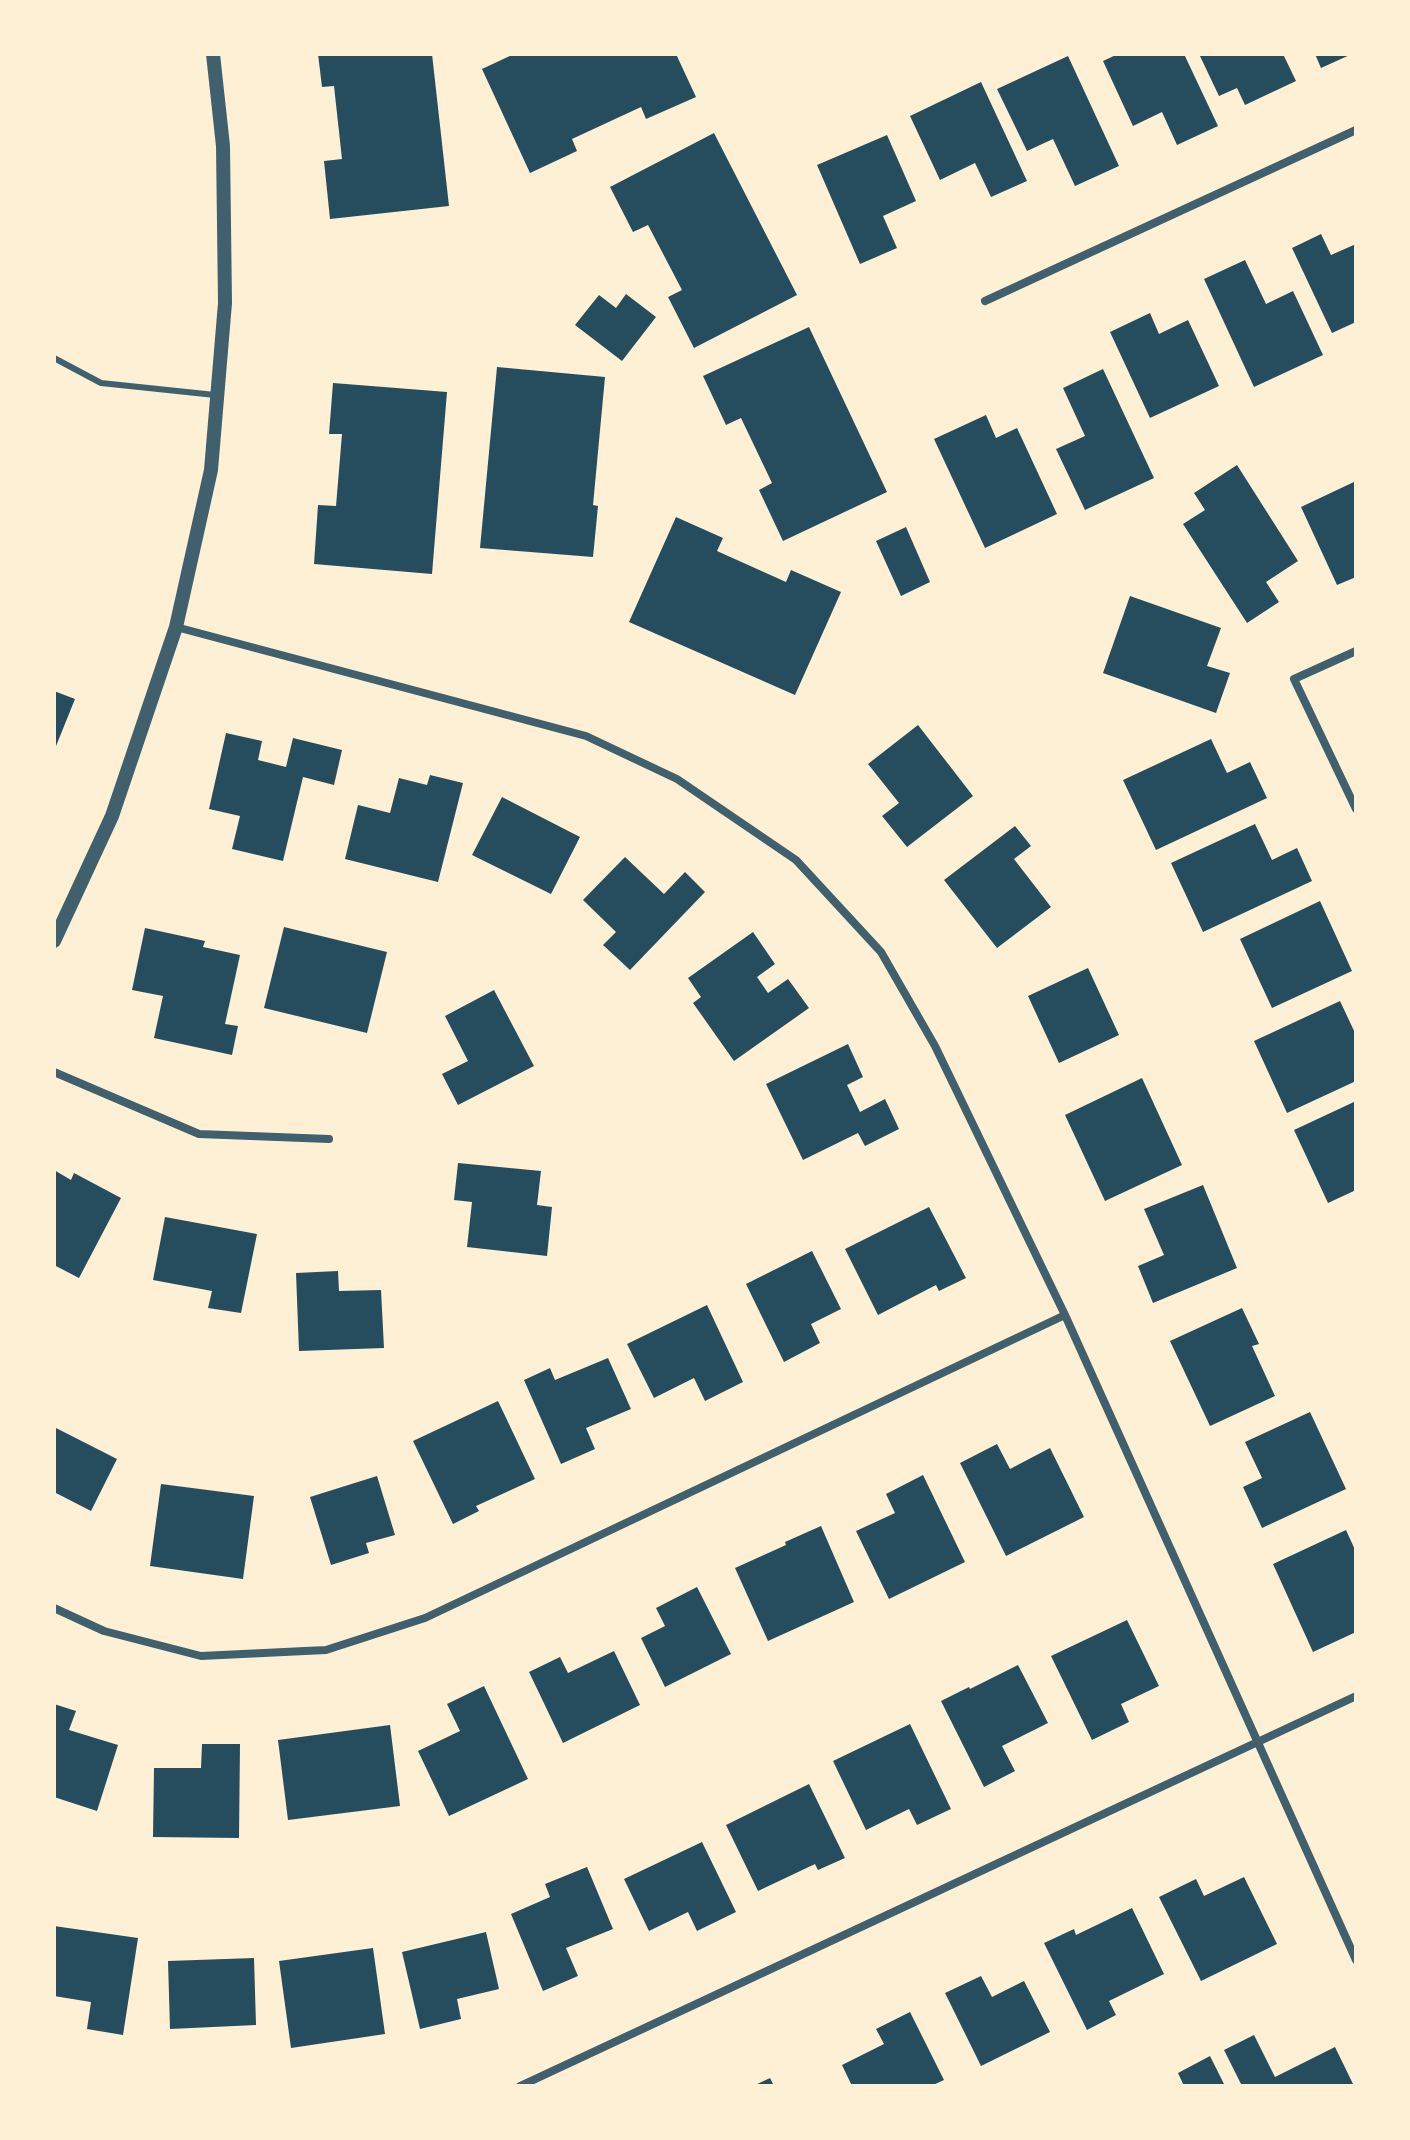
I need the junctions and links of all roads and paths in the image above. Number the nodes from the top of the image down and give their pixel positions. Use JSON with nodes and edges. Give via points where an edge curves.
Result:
{"nodes":[{"id":1,"x":213,"y":54,"type":"edge"},
{"id":2,"x":1356,"y":130,"type":"edge"},
{"id":3,"x":985,"y":301,"type":"dead end"},
{"id":4,"x":54,"y":358,"type":"edge"},
{"id":5,"x":218,"y":395,"type":"junction"},
{"id":6,"x":176,"y":627,"type":"junction"},
{"id":7,"x":1356,"y":651,"type":"edge"},
{"id":8,"x":1356,"y":809,"type":"edge"},
{"id":9,"x":54,"y":941,"type":"edge"},
{"id":10,"x":54,"y":1072,"type":"edge"},
{"id":11,"x":329,"y":1139,"type":"dead end"},
{"id":12,"x":1065,"y":1315,"type":"junction"},
{"id":13,"x":54,"y":1608,"type":"edge"},
{"id":14,"x":1356,"y":1696,"type":"edge"},
{"id":15,"x":1259,"y":1743,"type":"junction"},
{"id":16,"x":1356,"y":1960,"type":"edge"},
{"id":17,"x":520,"y":2086,"type":"edge"}],
"edges":[{"from":1,"to":5,"type":"street","via":[[225,227]]},
{"from":2,"to":3,"type":"street"},
{"from":4,"to":5,"type":"lane","via":[[101,383]]},
{"from":5,"to":6,"type":"street","via":[[211,470]]},
{"from":6,"to":9,"type":"street","via":[[112,816]]},
{"from":6,"to":12,"type":"street","via":[[586,736],[677,779],[796,860],[881,952],[935,1046]]},
{"from":7,"to":8,"type":"street","via":[[1294,679]]},
{"from":10,"to":11,"type":"street","via":[[199,1134]]},
{"from":12,"to":13,"type":"street","via":[[425,1618],[326,1650],[201,1656],[104,1631]]},
{"from":12,"to":15,"type":"street"},
{"from":14,"to":15,"type":"street"},
{"from":15,"to":16,"type":"street"},
{"from":15,"to":17,"type":"street"}]}
